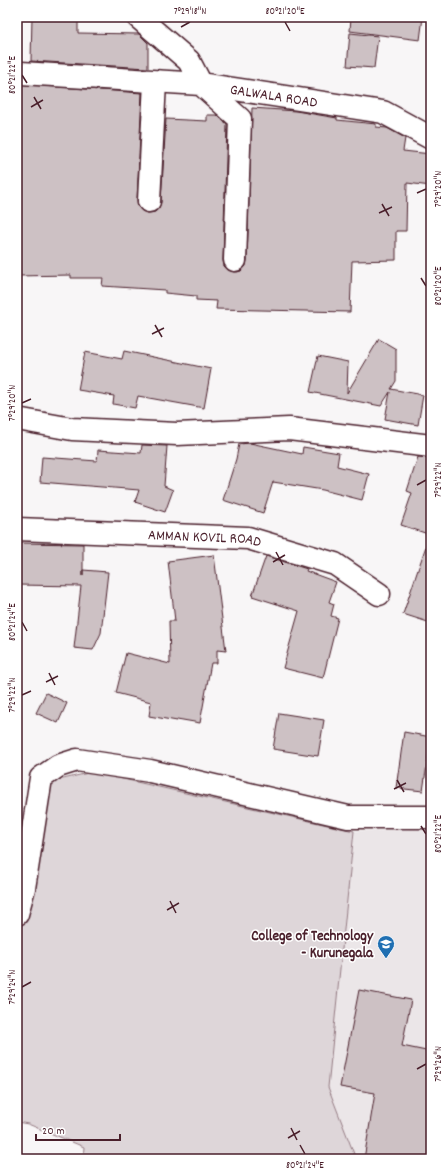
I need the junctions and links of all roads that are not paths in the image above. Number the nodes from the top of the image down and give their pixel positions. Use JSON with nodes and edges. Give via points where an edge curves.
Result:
{"nodes":[{"id":1,"x":138,"y":17,"type":"edge"},
{"id":2,"x":21,"y":73,"type":"dead end"},
{"id":3,"x":155,"y":82,"type":"junction"},
{"id":4,"x":202,"y":84,"type":"junction"},
{"id":5,"x":431,"y":138,"type":"edge"},
{"id":6,"x":149,"y":201,"type":"dead end"},
{"id":7,"x":236,"y":260,"type":"dead end"},
{"id":8,"x":17,"y":419,"type":"edge"},
{"id":9,"x":431,"y":446,"type":"edge"},
{"id":10,"x":17,"y":529,"type":"edge"},
{"id":11,"x":379,"y":594,"type":"dead end"},
{"id":12,"x":431,"y":817,"type":"edge"},
{"id":13,"x":17,"y":914,"type":"edge"}],
"edges":[{"from":1,"to":4,"type":"street","via":[[189,62]]},
{"from":2,"to":3,"type":"street","name":"GALWALA ROAD"},
{"from":3,"to":4,"type":"street","name":"GALWALA ROAD"},
{"from":3,"to":6,"type":"street"},
{"from":4,"to":5,"type":"street","name":"GALWALA ROAD","via":[[383,112]]},
{"from":4,"to":7,"type":"street","via":[[240,119]]},
{"from":8,"to":9,"type":"street","via":[[72,429],[177,434],[289,428]]},
{"from":10,"to":11,"type":"street","name":"AMMAN KOVIL ROAD","via":[[248,538],[335,564]]},
{"from":12,"to":13,"type":"street","via":[[348,818],[150,771],[77,760],[58,766],[41,778],[24,888]]}]}
